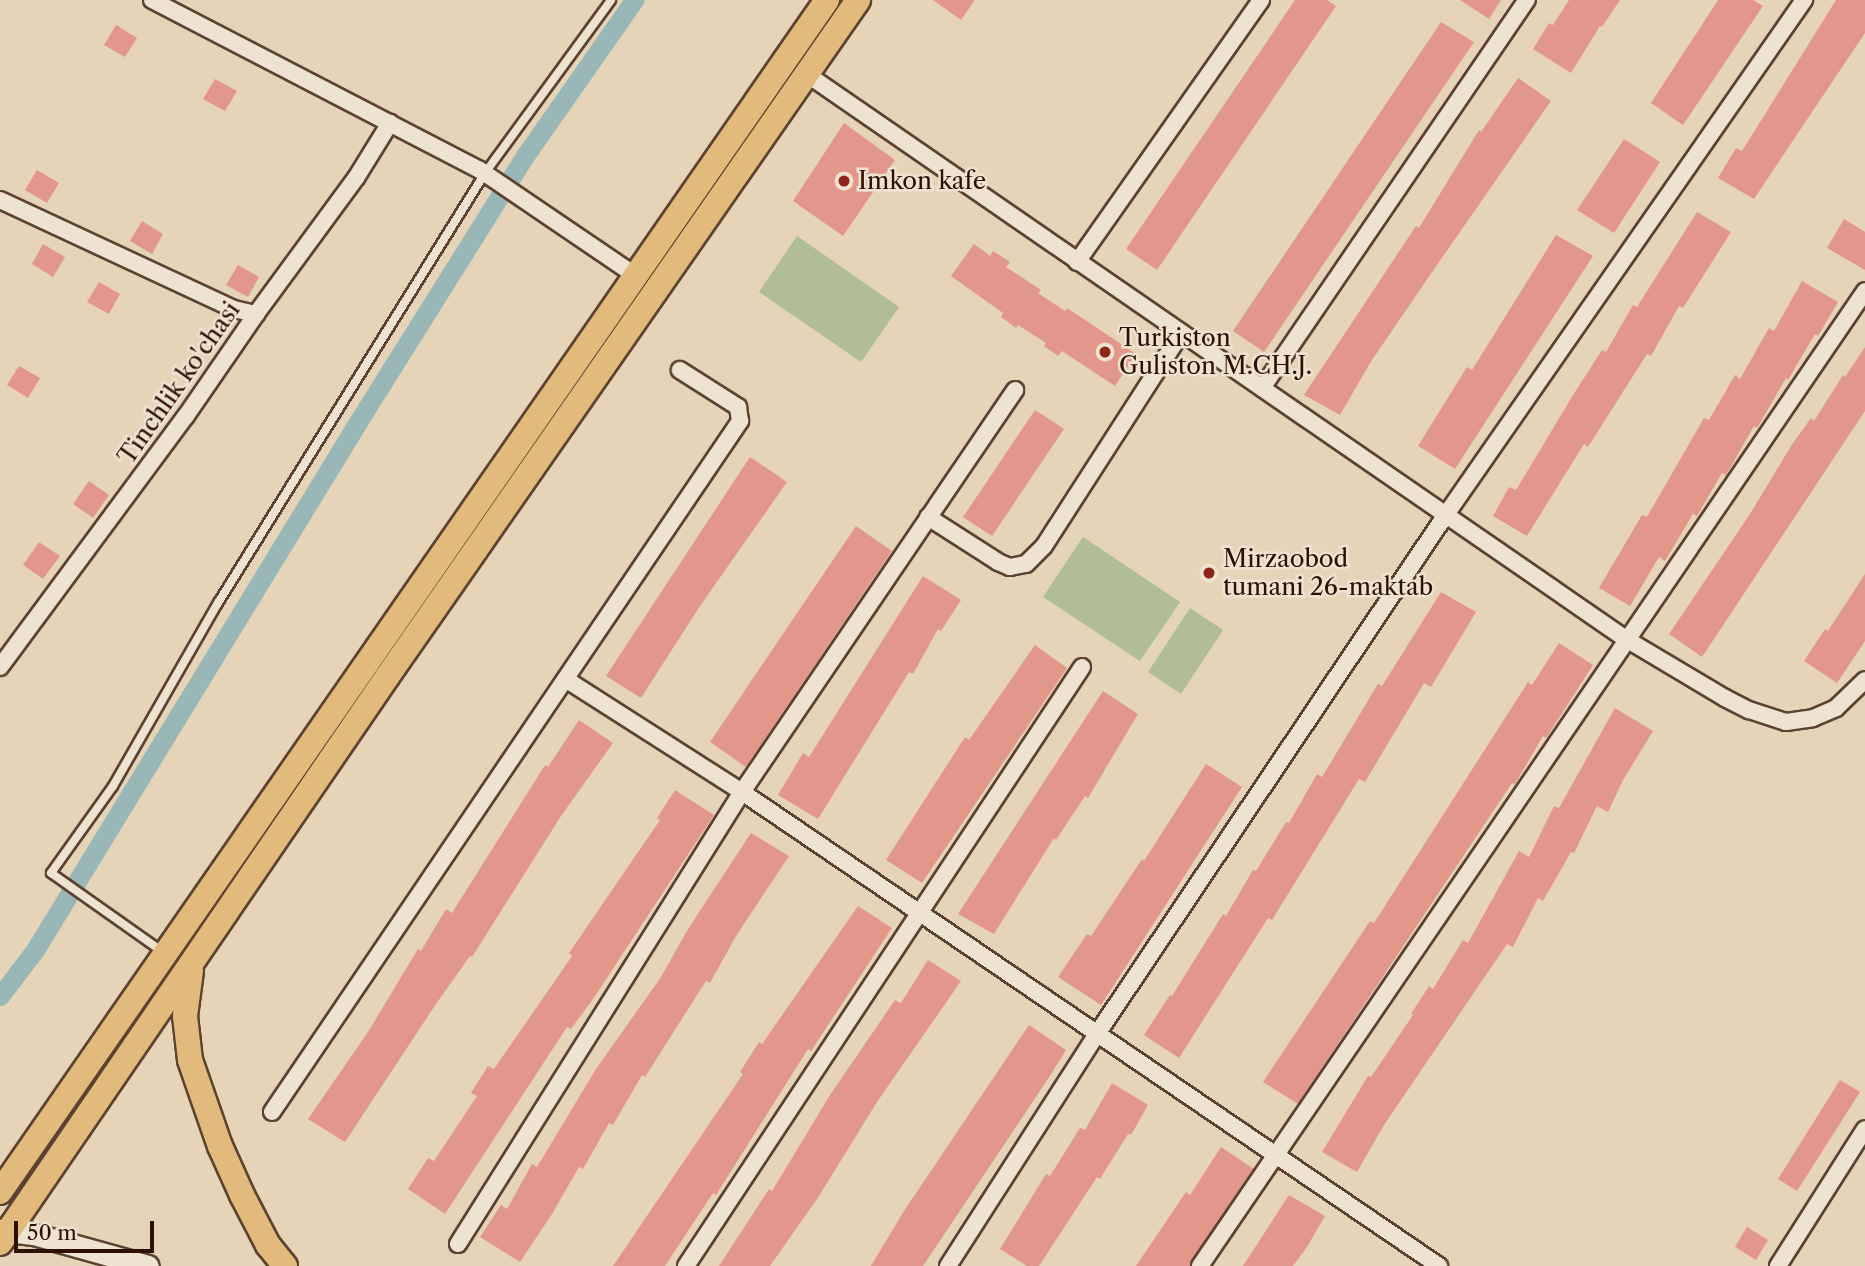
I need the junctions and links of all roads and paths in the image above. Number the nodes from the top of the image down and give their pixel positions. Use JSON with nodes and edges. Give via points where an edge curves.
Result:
{"nodes":[{"id":1,"x":152,"y":0,"type":"edge"},
{"id":2,"x":611,"y":0,"type":"edge"},
{"id":3,"x":827,"y":0,"type":"edge"},
{"id":4,"x":858,"y":0,"type":"edge"},
{"id":5,"x":1261,"y":0,"type":"edge"},
{"id":6,"x":1527,"y":0,"type":"edge"},
{"id":7,"x":1804,"y":0,"type":"edge"},
{"id":8,"x":807,"y":75,"type":"junction"},
{"id":9,"x":390,"y":123,"type":"junction"},
{"id":10,"x":485,"y":173,"type":"junction"},
{"id":11,"x":0,"y":200,"type":"edge"},
{"id":12,"x":1077,"y":262,"type":"junction"},
{"id":13,"x":636,"y":276,"type":"junction"},
{"id":14,"x":1865,"y":291,"type":"edge"},
{"id":15,"x":256,"y":314,"type":"junction"},
{"id":16,"x":1180,"y":335,"type":"junction"},
{"id":17,"x":680,"y":370,"type":"dead end"},
{"id":18,"x":1262,"y":388,"type":"junction"},
{"id":19,"x":1015,"y":390,"type":"dead end"},
{"id":20,"x":522,"y":442,"type":"junction"},
{"id":21,"x":541,"y":459,"type":"junction"},
{"id":22,"x":1445,"y":516,"type":"junction"},
{"id":23,"x":929,"y":517,"type":"junction"},
{"id":24,"x":1626,"y":639,"type":"junction"},
{"id":25,"x":0,"y":667,"type":"edge"},
{"id":26,"x":1082,"y":667,"type":"dead end"},
{"id":27,"x":566,"y":680,"type":"junction"},
{"id":28,"x":1865,"y":680,"type":"edge"},
{"id":29,"x":742,"y":792,"type":"junction"},
{"id":30,"x":919,"y":913,"type":"junction"},
{"id":31,"x":166,"y":954,"type":"junction"},
{"id":32,"x":194,"y":960,"type":"junction"},
{"id":33,"x":1097,"y":1034,"type":"junction"},
{"id":34,"x":272,"y":1112,"type":"dead end"},
{"id":35,"x":1865,"y":1129,"type":"edge"},
{"id":36,"x":1273,"y":1154,"type":"junction"},
{"id":37,"x":0,"y":1192,"type":"edge"},
{"id":38,"x":3,"y":1235,"type":"edge"},
{"id":39,"x":458,"y":1244,"type":"dead end"},
{"id":40,"x":148,"y":1266,"type":"edge"},
{"id":41,"x":285,"y":1266,"type":"edge"},
{"id":42,"x":686,"y":1266,"type":"edge"},
{"id":43,"x":948,"y":1266,"type":"edge"},
{"id":44,"x":1200,"y":1266,"type":"edge"},
{"id":45,"x":1439,"y":1266,"type":"edge"},
{"id":46,"x":1778,"y":1266,"type":"edge"}],
"edges":[{"from":1,"to":9,"type":"street"},
{"from":2,"to":10,"type":"lane"},
{"from":3,"to":13,"type":"main road"},
{"from":4,"to":8,"type":"main road"},
{"from":5,"to":12,"type":"street"},
{"from":6,"to":18,"type":"street"},
{"from":7,"to":22,"type":"street"},
{"from":8,"to":12,"type":"street"},
{"from":8,"to":21,"type":"main road"},
{"from":9,"to":10,"type":"street"},
{"from":9,"to":15,"type":"street","name":"Tinchlik ko'chasi","via":[[356,178]]},
{"from":10,"to":13,"type":"street"},
{"from":10,"to":31,"type":"lane","via":[[218,603],[113,786],[51,873]]},
{"from":11,"to":15,"type":"street","via":[[233,309]]},
{"from":12,"to":16,"type":"street"},
{"from":13,"to":20,"type":"main road"},
{"from":14,"to":24,"type":"street"},
{"from":15,"to":25,"type":"street","name":"Tinchlik ko'chasi"},
{"from":16,"to":18,"type":"street"},
{"from":16,"to":23,"type":"street","via":[[1044,546],[1026,564],[1010,567],[998,562]]},
{"from":17,"to":27,"type":"street","via":[[738,407],[740,421]]},
{"from":18,"to":22,"type":"street"},
{"from":19,"to":23,"type":"street"},
{"from":20,"to":21,"type":"main road"},
{"from":20,"to":31,"type":"main road"},
{"from":21,"to":32,"type":"main road"},
{"from":22,"to":24,"type":"street"},
{"from":22,"to":33,"type":"street"},
{"from":23,"to":29,"type":"street"},
{"from":24,"to":28,"type":"street","via":[[1749,710],[1786,722],[1836,708]]},
{"from":24,"to":36,"type":"street"},
{"from":26,"to":30,"type":"street"},
{"from":27,"to":29,"type":"street"},
{"from":27,"to":34,"type":"street"},
{"from":29,"to":30,"type":"street"},
{"from":29,"to":39,"type":"street"},
{"from":30,"to":33,"type":"street"},
{"from":30,"to":42,"type":"street"},
{"from":31,"to":37,"type":"main road"},
{"from":32,"to":38,"type":"main road"},
{"from":32,"to":41,"type":"main road","via":[[185,1016],[190,1060],[242,1195],[268,1245]]},
{"from":33,"to":36,"type":"street"},
{"from":33,"to":43,"type":"street"},
{"from":35,"to":46,"type":"street"},
{"from":36,"to":44,"type":"street"},
{"from":36,"to":45,"type":"street"},
{"from":38,"to":40,"type":"main road","via":[[33,1234]]}]}
